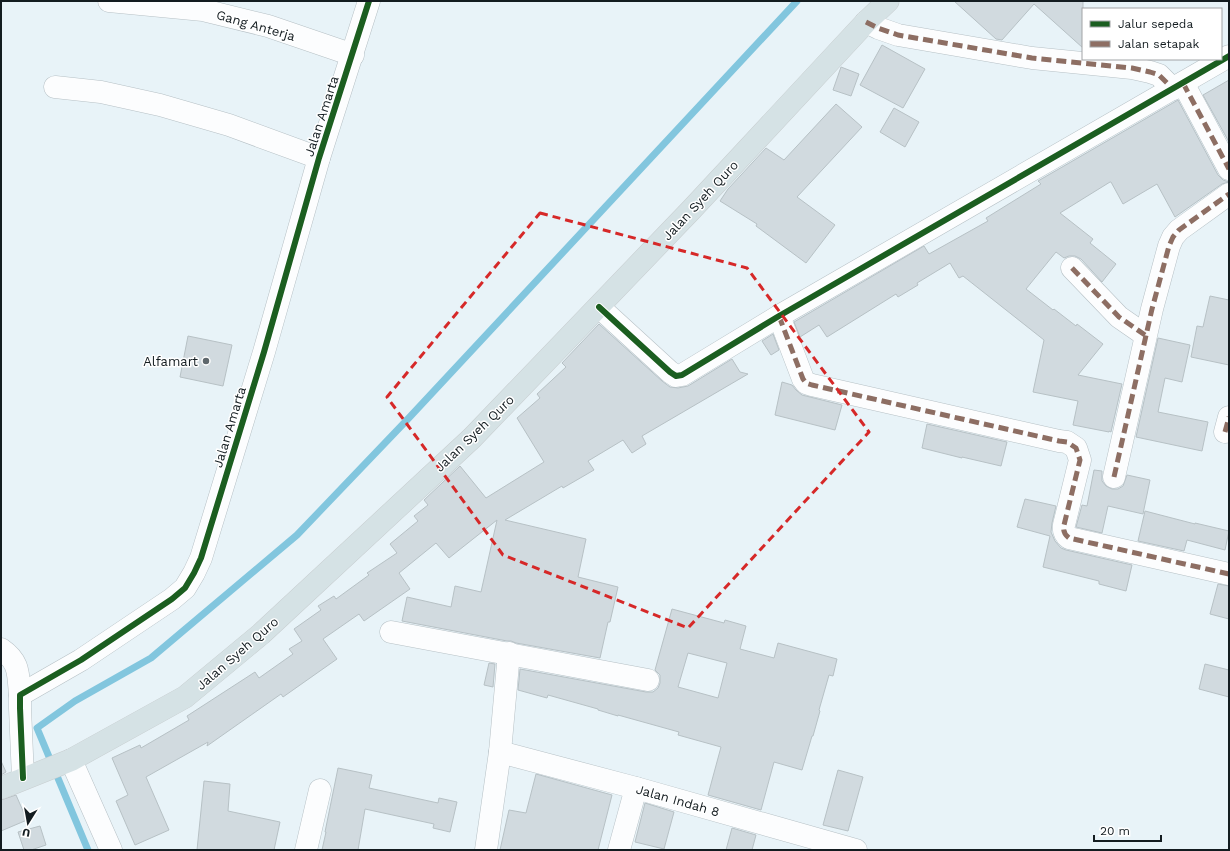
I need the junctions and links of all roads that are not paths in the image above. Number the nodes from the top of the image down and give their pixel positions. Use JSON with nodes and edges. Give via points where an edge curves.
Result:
{"nodes":[{"id":1,"x":109,"y":1,"type":"edge"},
{"id":2,"x":369,"y":1,"type":"edge"},
{"id":3,"x":888,"y":1,"type":"edge"},
{"id":4,"x":866,"y":22,"type":"junction"},
{"id":5,"x":353,"y":55,"type":"junction"},
{"id":6,"x":1229,"y":56,"type":"edge"},
{"id":7,"x":1178,"y":86,"type":"junction"},
{"id":8,"x":55,"y":87,"type":"dead end"},
{"id":9,"x":319,"y":158,"type":"junction"},
{"id":10,"x":1229,"y":169,"type":"edge"},
{"id":11,"x":1229,"y":194,"type":"edge"},
{"id":12,"x":1072,"y":268,"type":"dead end"},
{"id":13,"x":599,"y":307,"type":"junction"},
{"id":14,"x":779,"y":316,"type":"junction"},
{"id":15,"x":1145,"y":335,"type":"junction"},
{"id":16,"x":1114,"y":477,"type":"dead end"},
{"id":17,"x":1229,"y":574,"type":"edge"},
{"id":18,"x":391,"y":632,"type":"dead end"},
{"id":19,"x":1,"y":649,"type":"edge"},
{"id":20,"x":509,"y":653,"type":"junction"},
{"id":21,"x":648,"y":680,"type":"dead end"},
{"id":22,"x":20,"y":695,"type":"junction"},
{"id":23,"x":500,"y":752,"type":"junction"},
{"id":24,"x":68,"y":761,"type":"junction"},
{"id":25,"x":29,"y":777,"type":"junction"},
{"id":26,"x":1,"y":788,"type":"edge"},
{"id":27,"x":636,"y":788,"type":"junction"},
{"id":28,"x":320,"y":790,"type":"dead end"},
{"id":29,"x":111,"y":850,"type":"edge"},
{"id":30,"x":306,"y":850,"type":"edge"},
{"id":31,"x":486,"y":850,"type":"edge"},
{"id":32,"x":619,"y":850,"type":"edge"},
{"id":33,"x":856,"y":850,"type":"edge"}],
"edges":[{"from":1,"to":5,"type":"street","name":"Gang Anterja","via":[[203,10],[268,26]]},
{"from":2,"to":5,"type":"street","name":"Jalan Amarta"},
{"from":3,"to":4,"type":"main road","name":"Jalan Syeh Quro"},
{"from":4,"to":7,"type":"street","via":[[906,36],[1032,58],[1132,68],[1159,75]]},
{"from":4,"to":13,"type":"main road","name":"Jalan Syeh Quro"},
{"from":5,"to":9,"type":"street","name":"Jalan Amarta"},
{"from":6,"to":7,"type":"street"},
{"from":7,"to":10,"type":"street"},
{"from":7,"to":14,"type":"street"},
{"from":8,"to":9,"type":"street","via":[[101,92],[160,105],[229,125]]},
{"from":9,"to":22,"type":"street","name":"Jalan Amarta","via":[[264,352],[201,558],[194,573],[185,588],[172,599],[81,660]]},
{"from":11,"to":15,"type":"street","via":[[1179,230],[1174,237],[1169,246]]},
{"from":12,"to":15,"type":"street","via":[[1119,317]]},
{"from":13,"to":14,"type":"street","via":[[676,376],[682,375]]},
{"from":13,"to":24,"type":"main road","name":"Jalan Syeh Quro","via":[[472,438],[260,634],[185,697]]},
{"from":14,"to":17,"type":"street","via":[[806,383],[1067,442],[1076,448],[1080,460],[1063,530],[1069,538]]},
{"from":15,"to":16,"type":"street"},
{"from":18,"to":20,"type":"street"},
{"from":19,"to":22,"type":"street","via":[[10,655],[17,669]]},
{"from":20,"to":21,"type":"street"},
{"from":20,"to":23,"type":"street"},
{"from":22,"to":25,"type":"street"},
{"from":23,"to":27,"type":"street","name":"Jalan Indah 8"},
{"from":23,"to":31,"type":"street"},
{"from":24,"to":25,"type":"main road","name":"Jalan Syeh Quro"},
{"from":24,"to":29,"type":"street"},
{"from":25,"to":26,"type":"main road","name":"Jalan Syeh Quro"},
{"from":27,"to":32,"type":"street"},
{"from":27,"to":33,"type":"street","name":"Jalan Indah 8"},
{"from":28,"to":30,"type":"street"}]}
